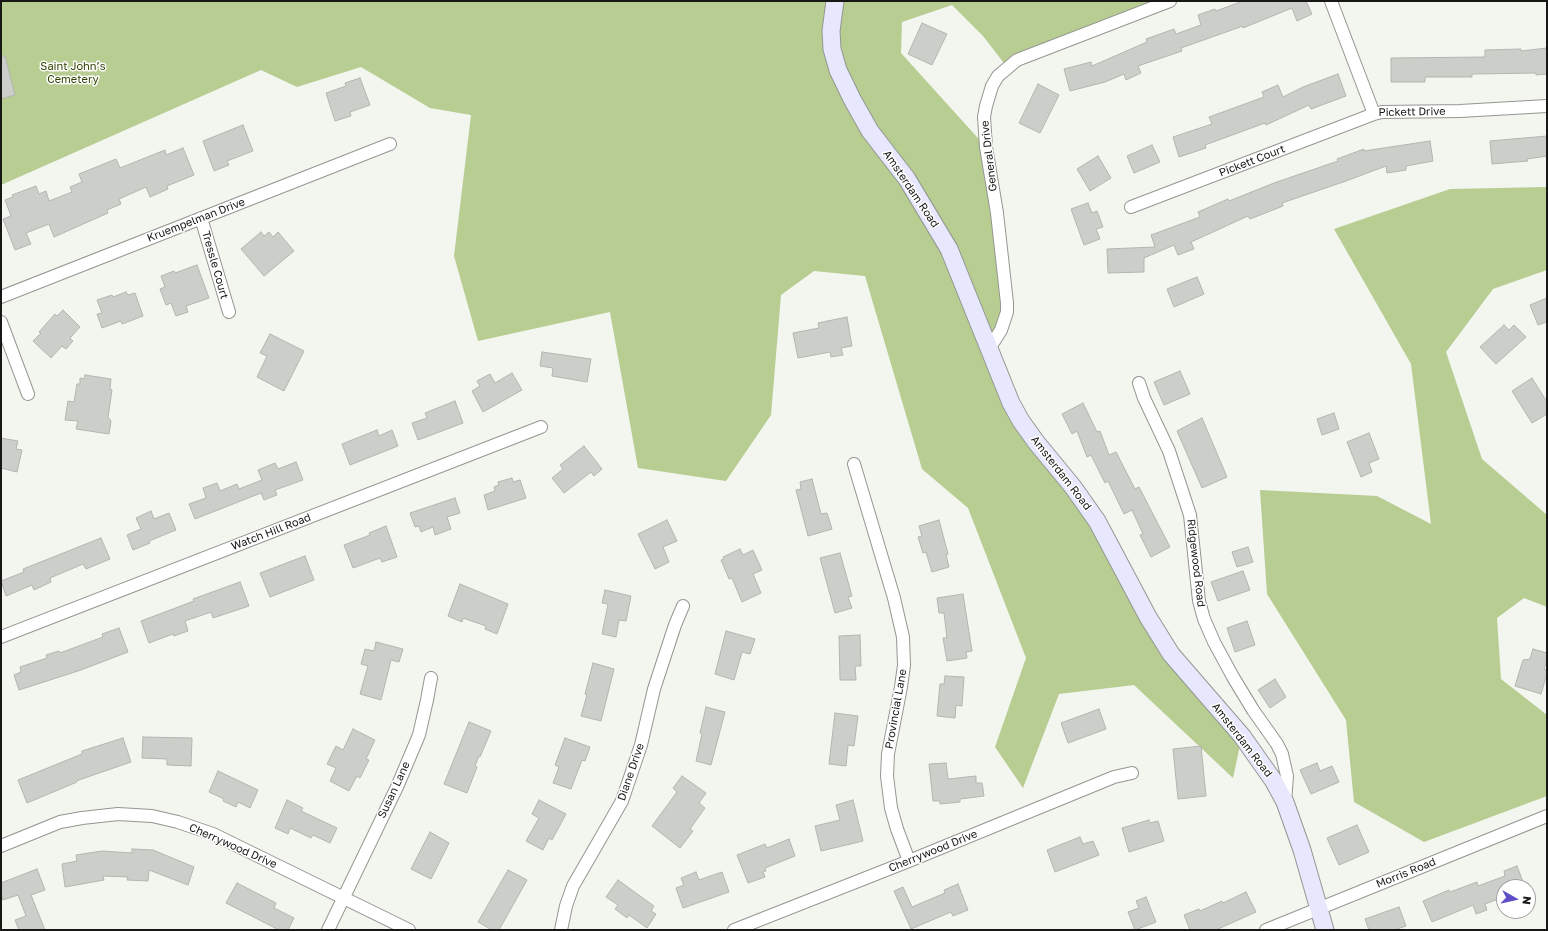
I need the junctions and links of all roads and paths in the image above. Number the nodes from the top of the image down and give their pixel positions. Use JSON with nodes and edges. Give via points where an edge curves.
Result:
{"nodes":[{"id":1,"x":835,"y":1,"type":"edge"},
{"id":2,"x":1170,"y":1,"type":"edge"},
{"id":3,"x":1331,"y":1,"type":"edge"},
{"id":4,"x":1547,"y":106,"type":"edge"},
{"id":5,"x":1374,"y":114,"type":"junction"},
{"id":6,"x":390,"y":144,"type":"dead end"},
{"id":7,"x":1130,"y":207,"type":"dead end"},
{"id":8,"x":202,"y":218,"type":"junction"},
{"id":9,"x":1,"y":297,"type":"edge"},
{"id":10,"x":229,"y":312,"type":"dead end"},
{"id":11,"x":1,"y":322,"type":"edge"},
{"id":12,"x":989,"y":349,"type":"junction"},
{"id":13,"x":1139,"y":383,"type":"dead end"},
{"id":14,"x":28,"y":394,"type":"dead end"},
{"id":15,"x":541,"y":427,"type":"dead end"},
{"id":16,"x":854,"y":464,"type":"dead end"},
{"id":17,"x":683,"y":606,"type":"dead end"},
{"id":18,"x":1,"y":638,"type":"edge"},
{"id":19,"x":431,"y":678,"type":"dead end"},
{"id":20,"x":1132,"y":773,"type":"dead end"},
{"id":21,"x":1285,"y":802,"type":"junction"},
{"id":22,"x":1547,"y":816,"type":"edge"},
{"id":23,"x":1,"y":846,"type":"edge"},
{"id":24,"x":909,"y":861,"type":"junction"},
{"id":25,"x":343,"y":898,"type":"junction"},
{"id":26,"x":1319,"y":908,"type":"junction"},
{"id":27,"x":328,"y":930,"type":"edge"},
{"id":28,"x":409,"y":930,"type":"edge"},
{"id":29,"x":561,"y":930,"type":"edge"},
{"id":30,"x":734,"y":930,"type":"edge"},
{"id":31,"x":1266,"y":930,"type":"edge"},
{"id":32,"x":1325,"y":930,"type":"edge"}],
"edges":[{"from":1,"to":12,"type":"street","name":"Amsterdam Road","via":[[830,31],[832,49],[842,80],[870,131],[907,179],[945,242]]},
{"from":2,"to":12,"type":"street","name":"General Drive","via":[[1016,60],[998,76],[992,86],[984,117],[1007,312],[1001,330]]},
{"from":3,"to":5,"type":"street","name":"Pickett Drive"},
{"from":4,"to":5,"type":"street","name":"Pickett Drive"},
{"from":5,"to":7,"type":"street","name":"Pickett Court"},
{"from":6,"to":8,"type":"street","name":"Kruempelman Drive"},
{"from":8,"to":9,"type":"street","name":"Kruempelman Drive"},
{"from":8,"to":10,"type":"street","name":"Tressle Court"},
{"from":11,"to":14,"type":"street"},
{"from":12,"to":21,"type":"street","name":"Amsterdam Road","via":[[1021,421],[1097,521],[1148,617],[1171,654],[1242,736]]},
{"from":13,"to":21,"type":"street","name":"Ridgewood Road","via":[[1169,450],[1190,514],[1199,601],[1204,619],[1233,677],[1282,754],[1287,776]]},
{"from":15,"to":18,"type":"street","name":"Watch Hill Road"},
{"from":16,"to":24,"type":"street","name":"Provincial Lane","via":[[903,637],[904,666],[886,776],[891,808]]},
{"from":17,"to":29,"type":"street","name":"Diane Drive","via":[[674,625],[654,689],[641,745],[622,801],[573,886]]},
{"from":19,"to":25,"type":"street","name":"Susan Lane","via":[[418,735],[397,787]]},
{"from":20,"to":24,"type":"street","name":"Cherrywood Drive"},
{"from":21,"to":26,"type":"street","name":"Amsterdam Road"},
{"from":22,"to":26,"type":"street","name":"Morris Road"},
{"from":23,"to":25,"type":"street","name":"Cherrywood Drive","via":[[60,822],[118,814],[152,816],[213,834]]},
{"from":24,"to":30,"type":"street","name":"Cherrywood Drive"},
{"from":25,"to":27,"type":"street","name":"Susan Lane"},
{"from":25,"to":28,"type":"street","name":"Cherrywood Drive"},
{"from":26,"to":31,"type":"street","name":"Morris Road"},
{"from":26,"to":32,"type":"street","name":"Amsterdam Road"}]}
